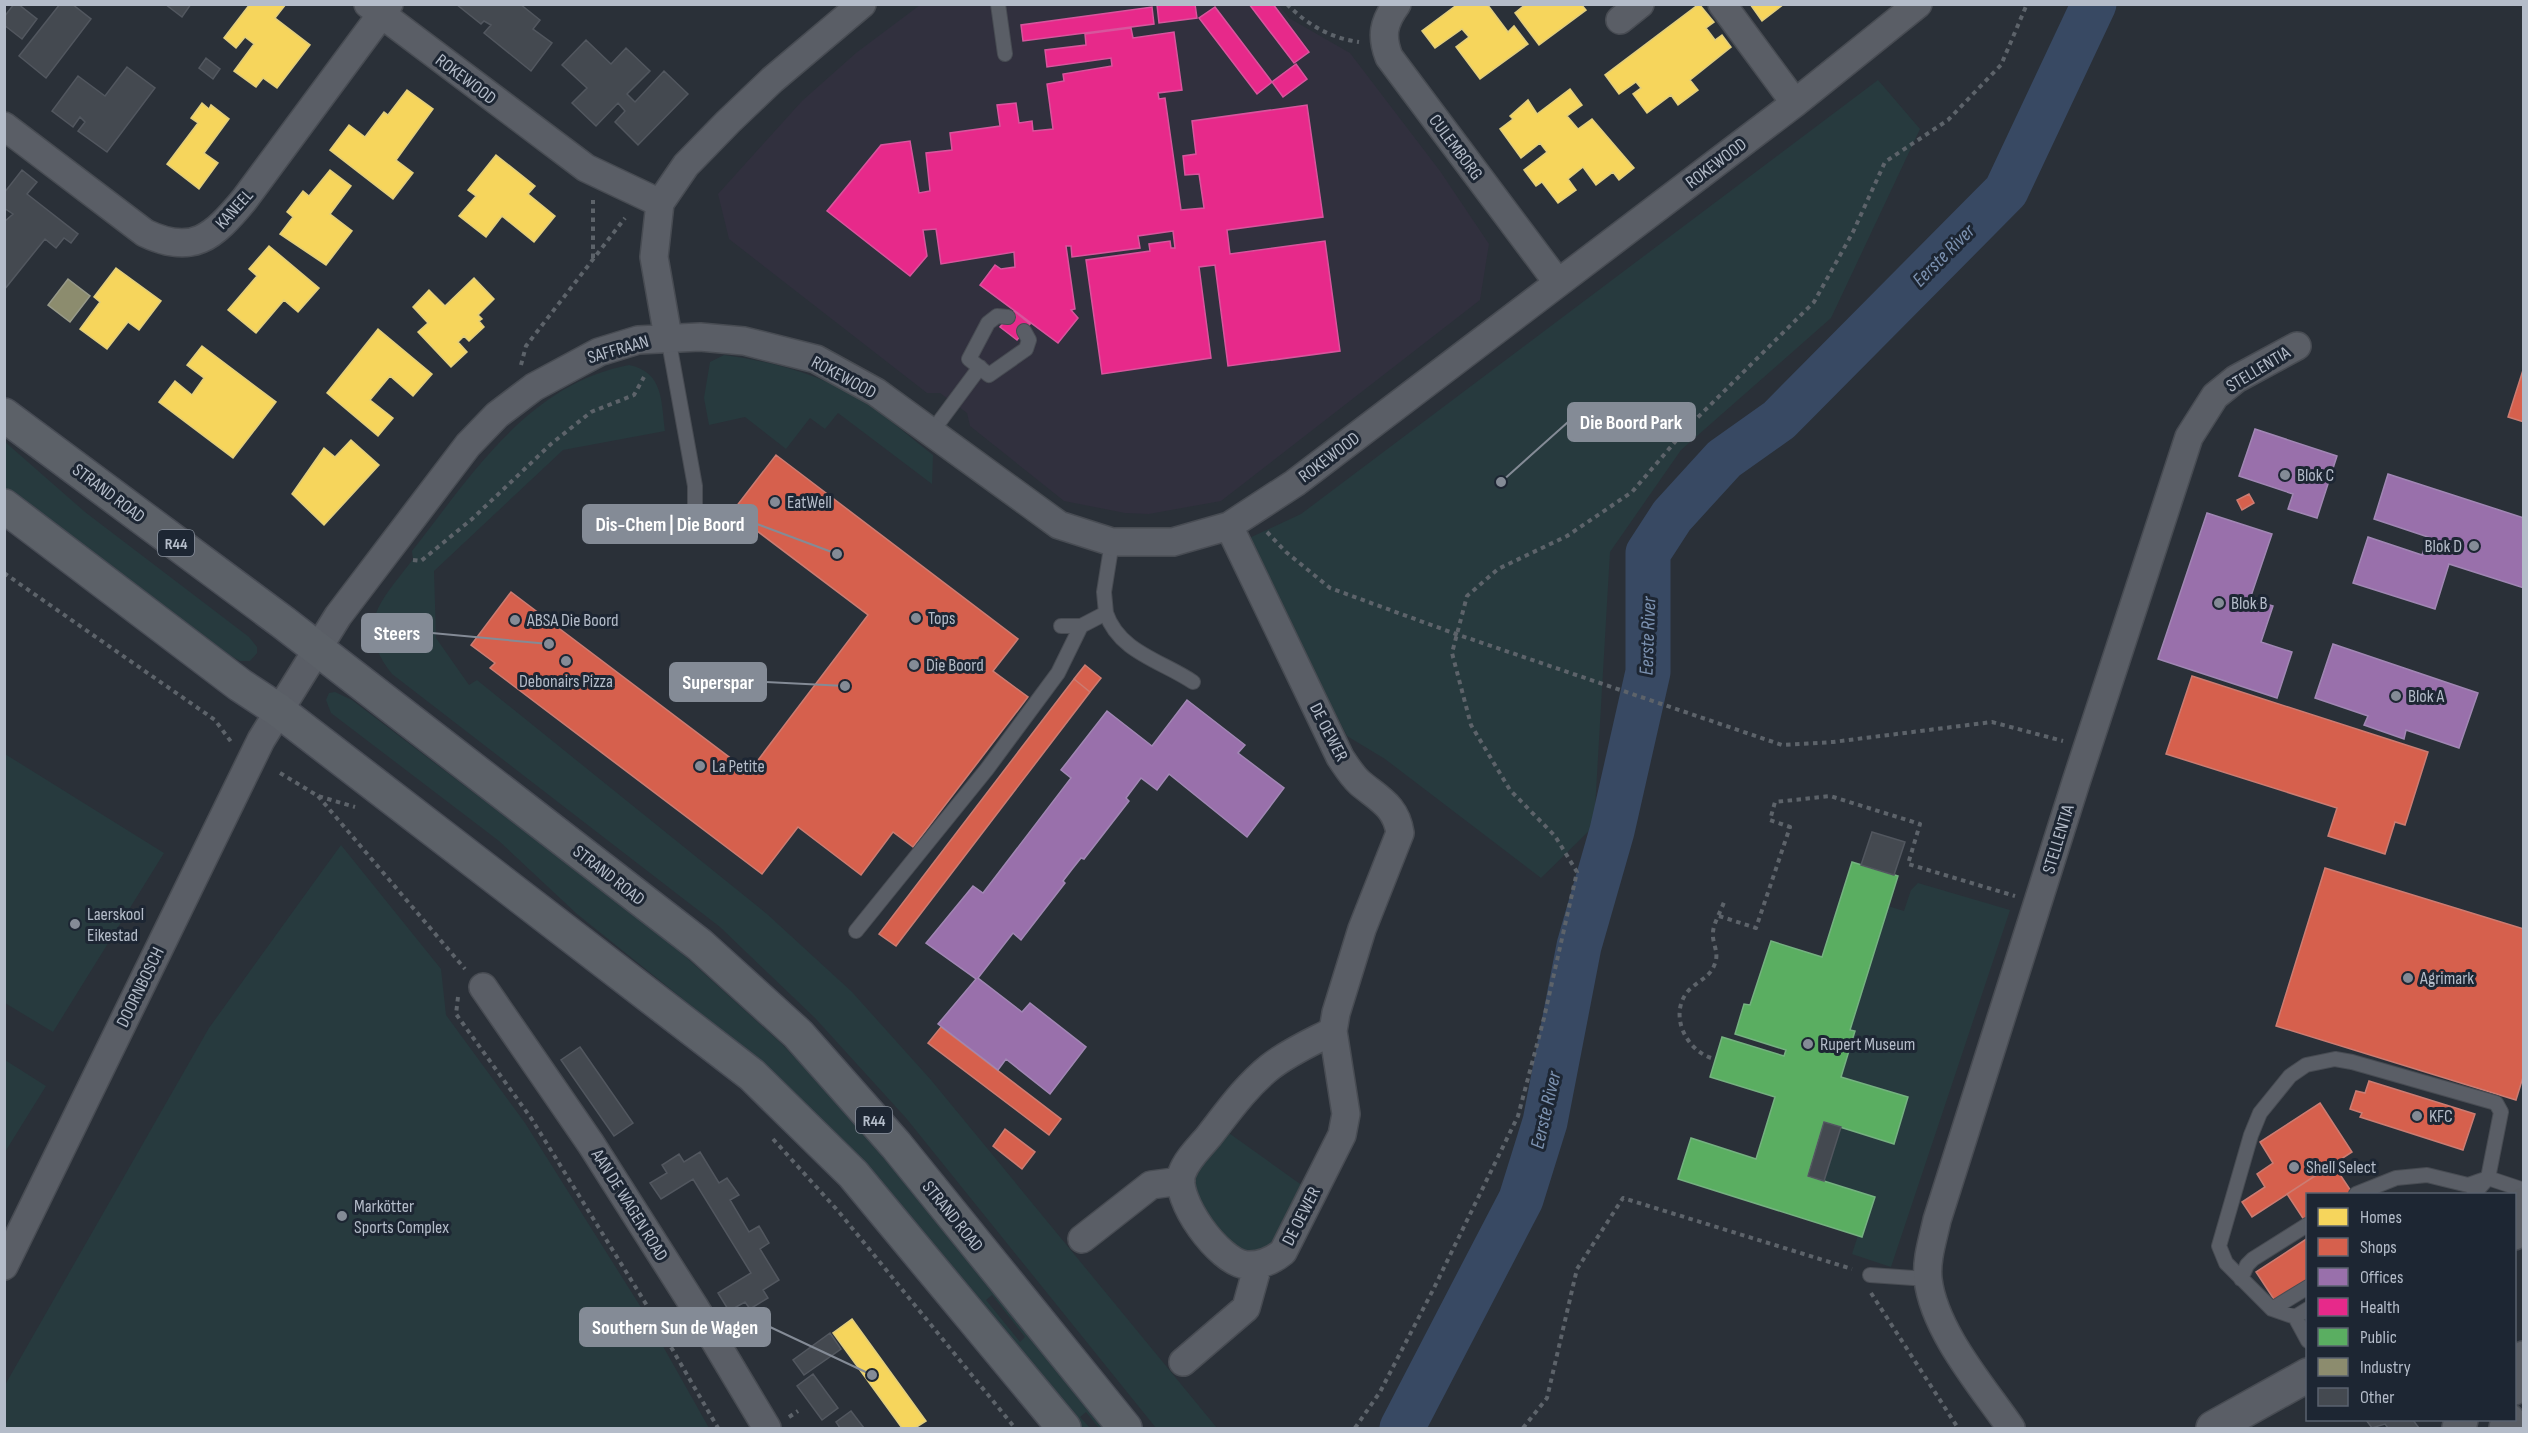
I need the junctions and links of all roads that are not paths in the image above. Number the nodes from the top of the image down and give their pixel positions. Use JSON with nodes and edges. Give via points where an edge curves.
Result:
{"nodes":[{"id":1,"x":862,"y":4,"type":"edge"},
{"id":2,"x":998,"y":4,"type":"edge"},
{"id":3,"x":1397,"y":4,"type":"edge"},
{"id":4,"x":1722,"y":4,"type":"edge"},
{"id":5,"x":1918,"y":4,"type":"edge"},
{"id":6,"x":380,"y":8,"type":"edge"},
{"id":7,"x":1005,"y":54,"type":"dead end"},
{"id":8,"x":1795,"y":103,"type":"junction"},
{"id":9,"x":4,"y":126,"type":"edge"},
{"id":10,"x":660,"y":203,"type":"junction"},
{"id":11,"x":1558,"y":283,"type":"junction"},
{"id":12,"x":1008,"y":317,"type":"dead end"},
{"id":13,"x":1024,"y":331,"type":"dead end"},
{"id":14,"x":668,"y":337,"type":"junction"},
{"id":15,"x":2297,"y":346,"type":"dead end"},
{"id":16,"x":979,"y":367,"type":"junction"},
{"id":17,"x":4,"y":415,"type":"edge"},
{"id":18,"x":931,"y":433,"type":"junction"},
{"id":19,"x":4,"y":506,"type":"edge"},
{"id":20,"x":1240,"y":520,"type":"junction"},
{"id":21,"x":688,"y":524,"type":"dead end"},
{"id":22,"x":1112,"y":542,"type":"junction"},
{"id":23,"x":1106,"y":613,"type":"junction"},
{"id":24,"x":1061,"y":626,"type":"dead end"},
{"id":25,"x":1082,"y":626,"type":"junction"},
{"id":26,"x":316,"y":648,"type":"junction"},
{"id":27,"x":1193,"y":682,"type":"dead end"},
{"id":28,"x":278,"y":710,"type":"junction"},
{"id":29,"x":856,"y":931,"type":"dead end"},
{"id":30,"x":467,"y":985,"type":"road end"},
{"id":31,"x":1333,"y":1031,"type":"junction"},
{"id":32,"x":2488,"y":1178,"type":"junction"},
{"id":33,"x":1181,"y":1181,"type":"junction"},
{"id":34,"x":2471,"y":1190,"type":"edge"},
{"id":35,"x":2523,"y":1190,"type":"edge"},
{"id":36,"x":2358,"y":1193,"type":"edge"},
{"id":37,"x":2523,"y":1204,"type":"edge"},
{"id":38,"x":2306,"y":1226,"type":"edge"},
{"id":39,"x":2516,"y":1227,"type":"edge"},
{"id":40,"x":1082,"y":1239,"type":"dead end"},
{"id":41,"x":1258,"y":1265,"type":"junction"},
{"id":42,"x":4,"y":1266,"type":"edge"},
{"id":43,"x":1870,"y":1275,"type":"road end"},
{"id":44,"x":1928,"y":1279,"type":"junction"},
{"id":45,"x":2241,"y":1279,"type":"junction"},
{"id":46,"x":2306,"y":1288,"type":"edge"},
{"id":47,"x":2272,"y":1309,"type":"junction"},
{"id":48,"x":2301,"y":1313,"type":"edge"},
{"id":49,"x":2306,"y":1336,"type":"edge"},
{"id":50,"x":2523,"y":1358,"type":"edge"},
{"id":51,"x":1183,"y":1362,"type":"dead end"},
{"id":52,"x":2306,"y":1376,"type":"edge"},
{"id":53,"x":2516,"y":1382,"type":"edge"},
{"id":54,"x":767,"y":1428,"type":"edge"},
{"id":55,"x":1064,"y":1428,"type":"edge"},
{"id":56,"x":1125,"y":1428,"type":"edge"},
{"id":57,"x":2011,"y":1428,"type":"edge"},
{"id":58,"x":2213,"y":1428,"type":"edge"}],
"edges":[{"from":1,"to":10,"type":"street","name":"SAFFRAAN","via":[[728,122],[686,165]]},
{"from":2,"to":7,"type":"lane"},
{"from":3,"to":11,"type":"street","name":"CULEMBORG","via":[[1383,32],[1389,57]]},
{"from":4,"to":8,"type":"street"},
{"from":5,"to":8,"type":"street","name":"ROKEWOOD"},
{"from":6,"to":9,"type":"street","name":"KANEEL","via":[[244,200],[223,225],[188,244],[164,242],[145,233]]},
{"from":6,"to":10,"type":"street","name":"ROKEWOOD","via":[[586,168]]},
{"from":8,"to":11,"type":"street","name":"ROKEWOOD"},
{"from":10,"to":14,"type":"street","name":"SAFFRAAN","via":[[654,257]]},
{"from":11,"to":20,"type":"street","name":"ROKEWOOD"},
{"from":12,"to":16,"type":"lane","via":[[998,316],[988,323]]},
{"from":13,"to":16,"type":"lane","via":[[1029,340],[1026,349]]},
{"from":14,"to":18,"type":"street","name":"ROKEWOOD","via":[[744,341],[816,359],[876,392]]},
{"from":14,"to":21,"type":"lane","via":[[695,486],[695,508]]},
{"from":14,"to":26,"type":"street","name":"SAFFRAAN","via":[[639,340],[573,364],[497,415],[438,481]]},
{"from":15,"to":44,"type":"street","name":"STELLENTIA","via":[[2236,379],[2215,396],[2189,437],[1937,1220]]},
{"from":16,"to":18,"type":"lane"},
{"from":17,"to":26,"type":"main road","name":"STRAND ROAD","number":"R44"},
{"from":18,"to":22,"type":"street","name":"ROKEWOOD","via":[[1059,525]]},
{"from":19,"to":28,"type":"main road"},
{"from":20,"to":22,"type":"street","name":"ROKEWOOD","via":[[1173,542]]},
{"from":20,"to":31,"type":"street","name":"DE OEWER","via":[[1340,757],[1359,782],[1392,807],[1398,819],[1398,844],[1358,941]]},
{"from":22,"to":23,"type":"lane","via":[[1104,592]]},
{"from":23,"to":25,"type":"lane"},
{"from":23,"to":27,"type":"lane","via":[[1117,636],[1134,650]]},
{"from":24,"to":25,"type":"lane"},
{"from":25,"to":29,"type":"lane","via":[[1058,674]]},
{"from":26,"to":28,"type":"street","name":"SAFFRAAN"},
{"from":26,"to":56,"type":"main road","name":"STRAND ROAD","number":"R44","via":[[700,945],[798,1034],[896,1145]]},
{"from":28,"to":42,"type":"street","name":"DOORNBOSCH"},
{"from":28,"to":55,"type":"main road","via":[[752,1075],[853,1174]]},
{"from":30,"to":54,"type":"street","name":"AAN DE WAGEN ROAD","via":[[591,1144]]},
{"from":31,"to":33,"type":"street","via":[[1286,1056],[1254,1082],[1187,1162]]},
{"from":31,"to":41,"type":"street","name":"DE OEWER","via":[[1346,1105],[1342,1135],[1283,1251]]},
{"from":32,"to":34,"type":"lane"},
{"from":32,"to":35,"type":"lane"},
{"from":32,"to":45,"type":"lane","via":[[2501,1112],[2496,1103],[2352,1062],[2335,1059],[2306,1065],[2276,1091],[2260,1113],[2251,1135],[2219,1246],[2220,1254]]},
{"from":33,"to":40,"type":"street","via":[[1151,1185]]},
{"from":33,"to":41,"type":"street","via":[[1189,1210],[1218,1249],[1244,1265]]},
{"from":34,"to":36,"type":"lane","via":[[2427,1175],[2396,1178]]},
{"from":37,"to":39,"type":"main road"},
{"from":38,"to":45,"type":"lane","via":[[2253,1259]]},
{"from":41,"to":51,"type":"street","via":[[1246,1308]]},
{"from":43,"to":44,"type":"lane"},
{"from":44,"to":57,"type":"street","name":"STELLENTIA","via":[[1949,1338]]},
{"from":45,"to":47,"type":"lane"},
{"from":46,"to":47,"type":"lane"},
{"from":47,"to":48,"type":"lane"},
{"from":48,"to":49,"type":"lane"},
{"from":50,"to":53,"type":"main road"},
{"from":52,"to":58,"type":"street"}]}
